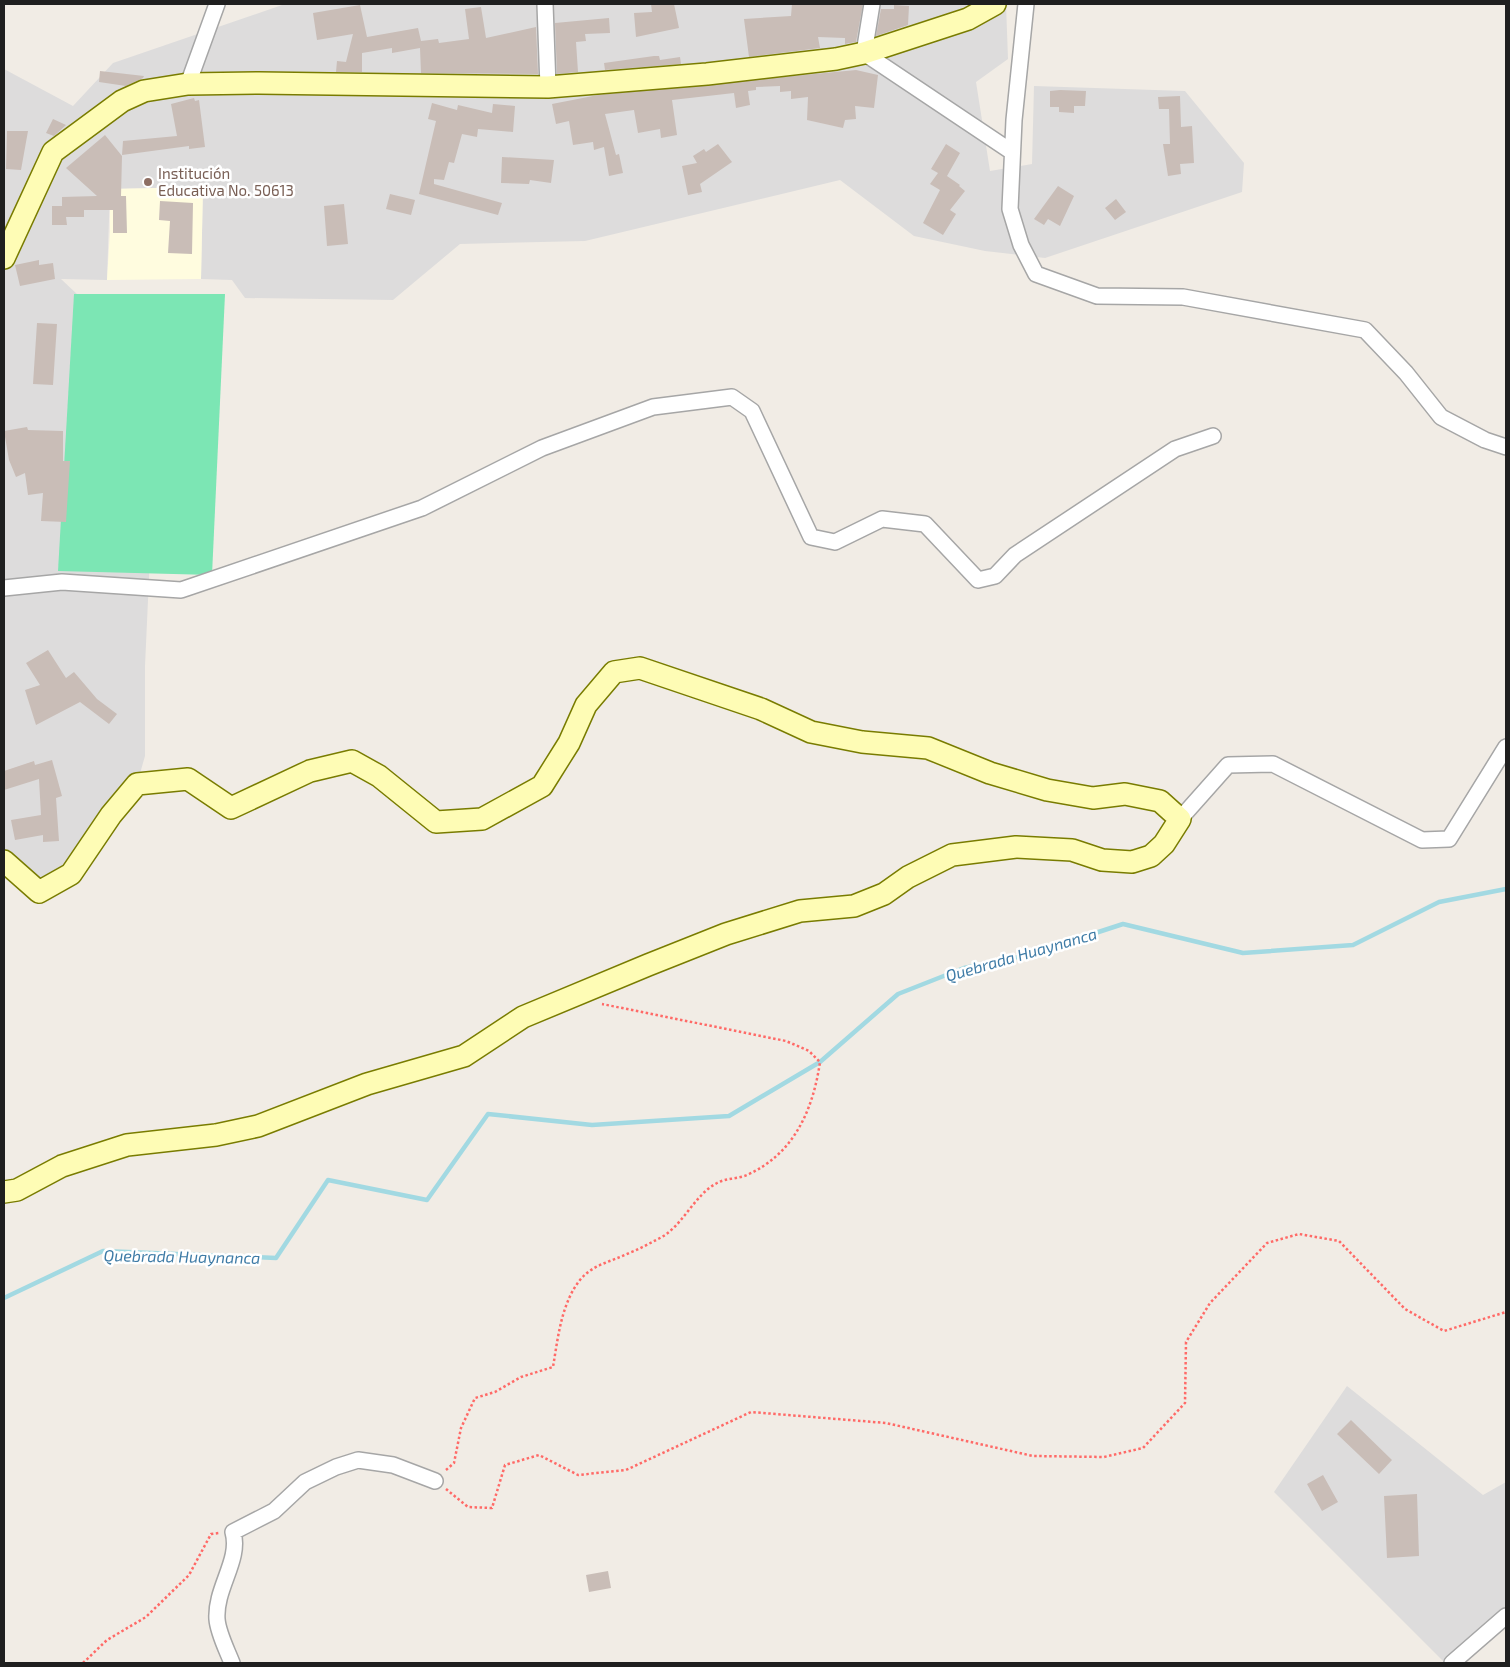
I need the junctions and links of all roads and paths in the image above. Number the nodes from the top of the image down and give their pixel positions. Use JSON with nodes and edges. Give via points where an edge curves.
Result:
{"nodes":[{"id":1,"x":217,"y":4,"type":"edge"},
{"id":2,"x":545,"y":4,"type":"edge"},
{"id":3,"x":872,"y":4,"type":"edge"},
{"id":4,"x":995,"y":4,"type":"edge"},
{"id":5,"x":1026,"y":4,"type":"edge"},
{"id":6,"x":864,"y":53,"type":"junction"},
{"id":7,"x":188,"y":84,"type":"junction"},
{"id":8,"x":548,"y":87,"type":"junction"},
{"id":9,"x":1012,"y":152,"type":"junction"},
{"id":10,"x":4,"y":258,"type":"edge"},
{"id":11,"x":1213,"y":436,"type":"dead end"},
{"id":12,"x":1506,"y":447,"type":"edge"},
{"id":13,"x":4,"y":588,"type":"edge"},
{"id":14,"x":1506,"y":746,"type":"edge"},
{"id":15,"x":1180,"y":819,"type":"junction"},
{"id":16,"x":4,"y":861,"type":"edge"},
{"id":17,"x":599,"y":1003,"type":"dead end"},
{"id":18,"x":4,"y":1192,"type":"edge"},
{"id":19,"x":1506,"y":1312,"type":"edge"},
{"id":20,"x":436,"y":1481,"type":"junction"},
{"id":21,"x":233,"y":1532,"type":"junction"},
{"id":22,"x":1506,"y":1616,"type":"edge"},
{"id":23,"x":83,"y":1663,"type":"edge"},
{"id":24,"x":232,"y":1663,"type":"edge"},
{"id":25,"x":1452,"y":1663,"type":"edge"}],
"edges":[{"from":1,"to":7,"type":"street"},
{"from":2,"to":8,"type":"street"},
{"from":3,"to":6,"type":"street"},
{"from":4,"to":6,"type":"street","via":[[968,19]]},
{"from":5,"to":9,"type":"street"},
{"from":6,"to":8,"type":"street","via":[[707,74]]},
{"from":6,"to":9,"type":"street"},
{"from":7,"to":8,"type":"street"},
{"from":7,"to":10,"type":"street","via":[[144,91],[122,101],[53,152]]},
{"from":9,"to":12,"type":"street","via":[[1010,209],[1021,245],[1036,274],[1098,296],[1183,297],[1365,330],[1406,373],[1441,417]]},
{"from":11,"to":13,"type":"street","via":[[1175,449],[1015,555],[995,576],[978,580],[926,524],[882,519],[835,542],[811,537],[752,411],[732,397],[654,408],[542,448],[422,508],[181,590],[62,582]]},
{"from":14,"to":15,"type":"street","via":[[1449,839],[1422,840],[1273,764],[1228,765]]},
{"from":15,"to":16,"type":"street","via":[[1160,801],[1125,794],[1093,798],[1046,790],[990,773],[928,748],[862,742],[811,732],[761,709],[640,668],[614,672],[586,705],[569,743],[542,786],[482,819],[436,822],[379,776],[352,761],[310,771],[231,808],[188,779],[137,784],[110,815],[71,874],[39,892]]},
{"from":15,"to":18,"type":"street","via":[[1164,844],[1151,856],[1132,862],[1102,860],[1072,850],[1016,847],[952,855],[908,877],[884,894],[854,906],[800,911],[726,934],[648,965],[523,1017],[464,1056],[367,1084],[258,1126],[216,1135],[127,1145],[62,1166],[17,1190]]},
{"from":17,"to":20,"type":"path","via":[[786,1041],[809,1051],[820,1062],[816,1091],[802,1126],[779,1154],[747,1175],[718,1183],[694,1203],[666,1234],[628,1254],[599,1264],[580,1281],[563,1313],[552,1367],[475,1398],[461,1428],[454,1463]]},
{"from":19,"to":20,"type":"path","via":[[1444,1331],[1405,1309],[1339,1241],[1299,1234],[1267,1243],[1210,1303],[1186,1342],[1185,1403],[1143,1448],[1104,1457],[1033,1456],[886,1423],[751,1412],[626,1470],[578,1475],[539,1455],[506,1465],[492,1508],[468,1508]]},
{"from":20,"to":21,"type":"street","via":[[393,1466],[358,1460],[305,1482],[274,1512]]},
{"from":21,"to":23,"type":"path","via":[[211,1534],[189,1575],[146,1617],[107,1640]]},
{"from":21,"to":24,"type":"street","via":[[237,1545],[224,1579],[217,1618]]},
{"from":22,"to":25,"type":"street"}]}
